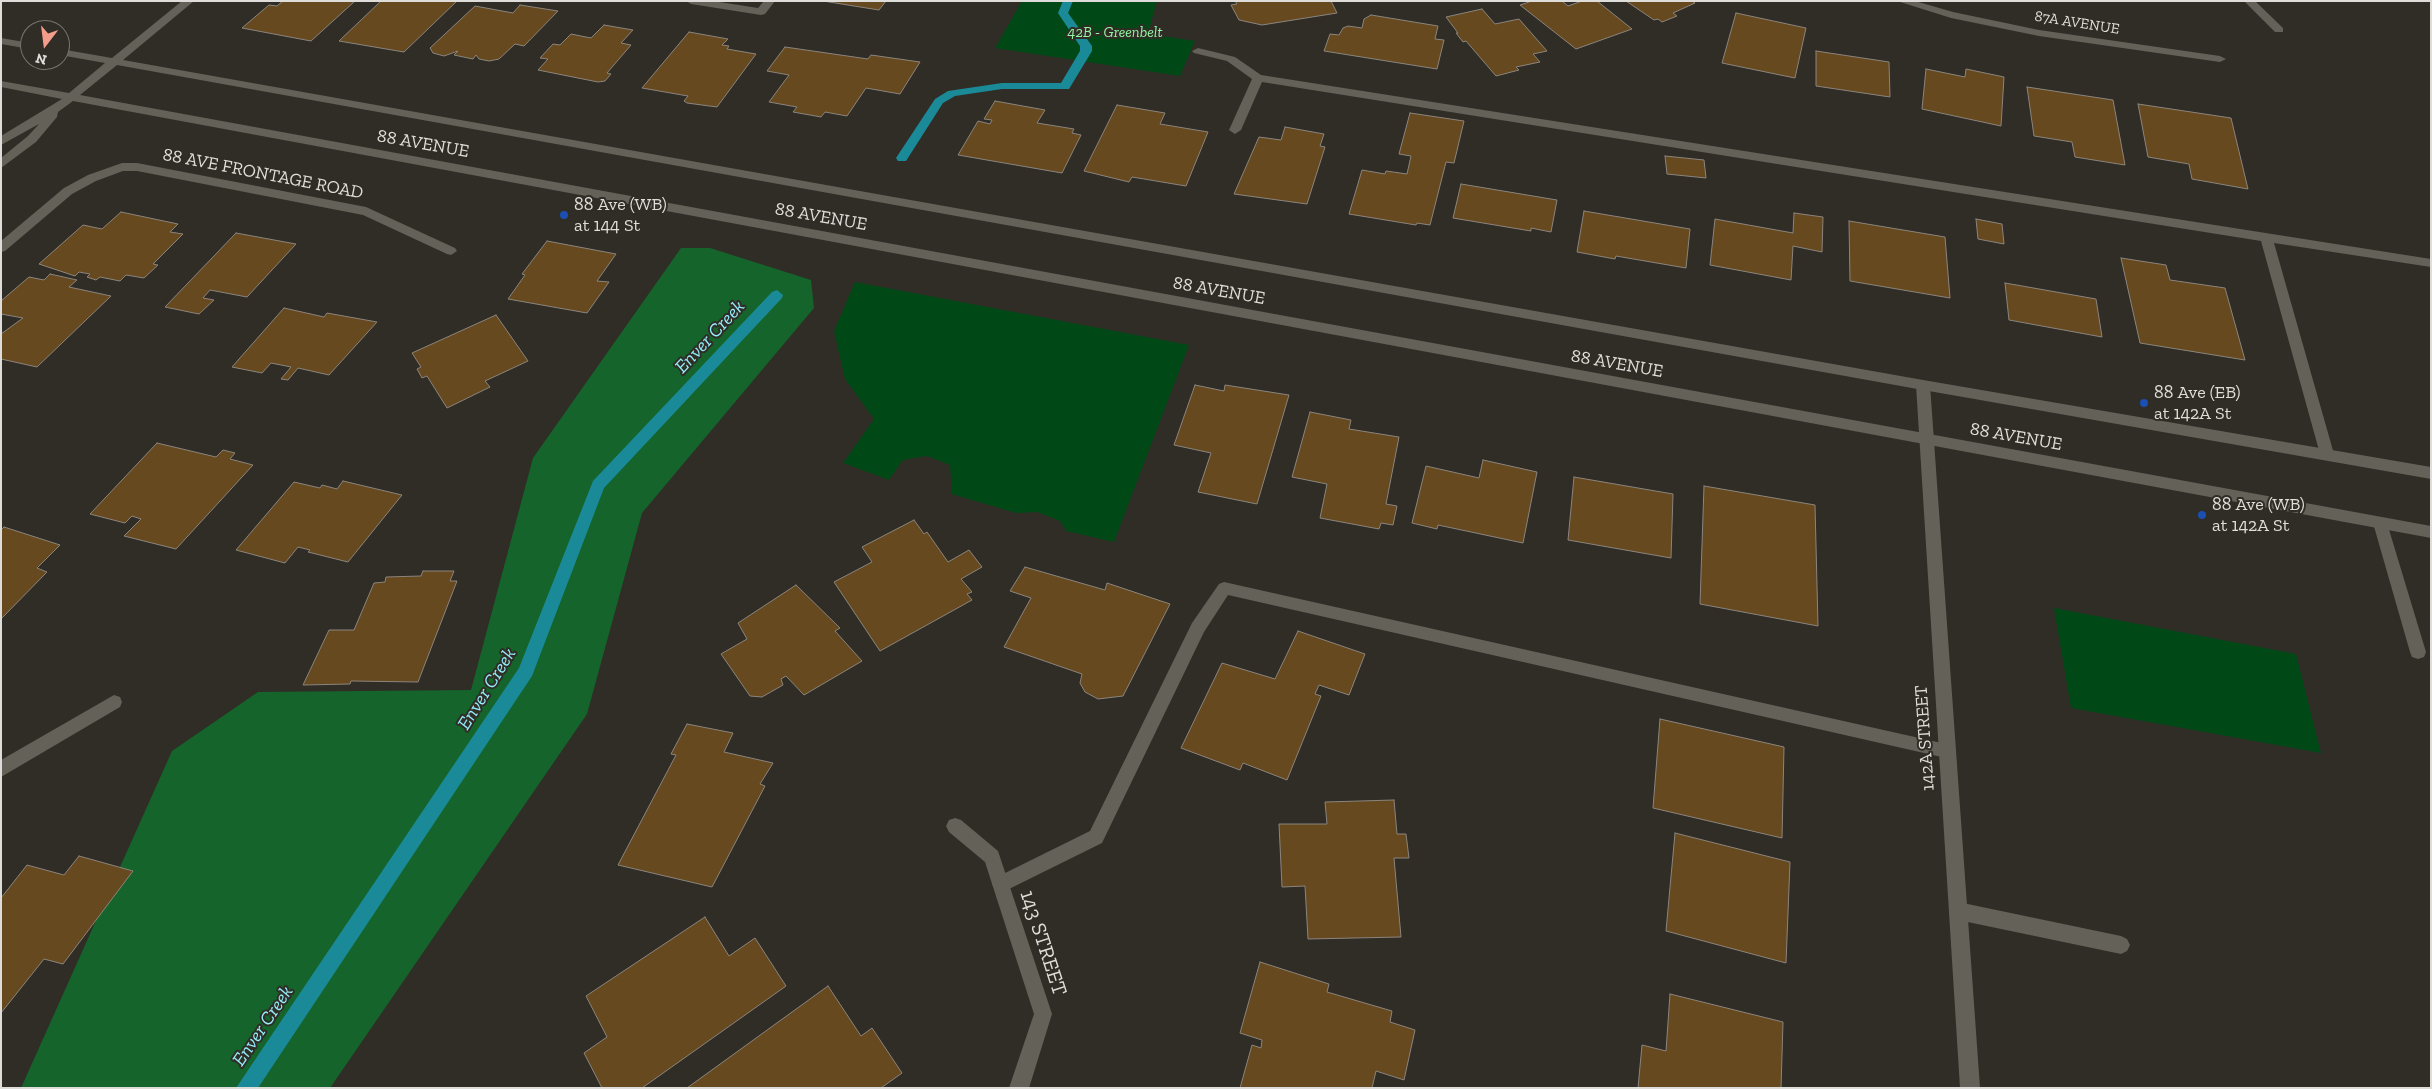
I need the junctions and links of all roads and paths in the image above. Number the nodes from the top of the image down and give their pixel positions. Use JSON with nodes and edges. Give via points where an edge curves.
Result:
{"nodes":[{"id":1,"x":189,"y":1,"type":"edge"},
{"id":2,"x":691,"y":1,"type":"edge"},
{"id":3,"x":770,"y":1,"type":"edge"},
{"id":4,"x":1902,"y":1,"type":"edge"},
{"id":5,"x":1956,"y":1,"type":"edge"},
{"id":6,"x":2250,"y":1,"type":"edge"},
{"id":7,"x":1951,"y":14,"type":"junction"},
{"id":8,"x":2279,"y":30,"type":"dead end"},
{"id":9,"x":1,"y":41,"type":"edge"},
{"id":10,"x":20,"y":44,"type":"edge"},
{"id":11,"x":1198,"y":51,"type":"dead end"},
{"id":12,"x":70,"y":54,"type":"edge"},
{"id":13,"x":2220,"y":58,"type":"dead end"},
{"id":14,"x":115,"y":61,"type":"junction"},
{"id":15,"x":1258,"y":78,"type":"junction"},
{"id":16,"x":1,"y":84,"type":"edge"},
{"id":17,"x":65,"y":102,"type":"junction"},
{"id":18,"x":1235,"y":130,"type":"dead end"},
{"id":19,"x":1,"y":141,"type":"edge"},
{"id":20,"x":1,"y":164,"type":"edge"},
{"id":21,"x":2266,"y":238,"type":"junction"},
{"id":22,"x":1,"y":248,"type":"edge"},
{"id":23,"x":451,"y":251,"type":"dead end"},
{"id":24,"x":2431,"y":263,"type":"edge"},
{"id":25,"x":1924,"y":385,"type":"junction"},
{"id":26,"x":1926,"y":440,"type":"junction"},
{"id":27,"x":2327,"y":454,"type":"junction"},
{"id":28,"x":2431,"y":473,"type":"edge"},
{"id":29,"x":2380,"y":523,"type":"junction"},
{"id":30,"x":2431,"y":532,"type":"edge"},
{"id":31,"x":2418,"y":652,"type":"dead end"},
{"id":32,"x":114,"y":702,"type":"dead end"},
{"id":33,"x":1946,"y":751,"type":"junction"},
{"id":34,"x":1,"y":769,"type":"edge"},
{"id":35,"x":955,"y":826,"type":"dead end"},
{"id":36,"x":1001,"y":884,"type":"junction"},
{"id":37,"x":1958,"y":911,"type":"junction"},
{"id":38,"x":2121,"y":945,"type":"dead end"},
{"id":39,"x":1020,"y":1088,"type":"edge"},
{"id":40,"x":1970,"y":1088,"type":"edge"}],
"edges":[{"from":1,"to":14,"type":"main road"},
{"from":2,"to":3,"type":"main road","via":[[761,12]]},
{"from":4,"to":7,"type":"main road","name":"87A AVENUE"},
{"from":5,"to":7,"type":"main road"},
{"from":6,"to":8,"type":"main road"},
{"from":7,"to":13,"type":"main road","name":"87A AVENUE","via":[[2039,33]]},
{"from":9,"to":10,"type":"main road"},
{"from":11,"to":15,"type":"main road","via":[[1231,59]]},
{"from":12,"to":14,"type":"main road","name":"88 AVENUE"},
{"from":14,"to":17,"type":"main road"},
{"from":14,"to":25,"type":"main road","name":"88 AVENUE"},
{"from":15,"to":18,"type":"main road"},
{"from":15,"to":21,"type":"main road"},
{"from":16,"to":17,"type":"main road","name":"88 AVENUE"},
{"from":17,"to":19,"type":"main road"},
{"from":17,"to":20,"type":"main road","via":[[32,139]]},
{"from":17,"to":26,"type":"main road","name":"88 AVENUE"},
{"from":21,"to":24,"type":"main road"},
{"from":21,"to":27,"type":"main road"},
{"from":22,"to":23,"type":"main road","name":"88 AVE FRONTAGE ROAD","via":[[68,191],[122,167],[138,167],[366,211]]},
{"from":25,"to":26,"type":"main road","name":"142A STREET"},
{"from":25,"to":27,"type":"main road","name":"88 AVENUE"},
{"from":26,"to":29,"type":"main road","name":"88 AVENUE"},
{"from":26,"to":33,"type":"main road","name":"142A STREET"},
{"from":27,"to":28,"type":"main road","name":"88 AVENUE"},
{"from":29,"to":30,"type":"main road","name":"88 AVENUE"},
{"from":29,"to":31,"type":"main road"},
{"from":32,"to":34,"type":"main road"},
{"from":33,"to":36,"type":"main road","via":[[1224,588],[1198,628],[1096,837]]},
{"from":33,"to":37,"type":"main road","name":"142A STREET"},
{"from":35,"to":36,"type":"main road","name":"143 STREET","via":[[992,857]]},
{"from":36,"to":39,"type":"main road","name":"143 STREET","via":[[1043,1014]]},
{"from":37,"to":38,"type":"main road"},
{"from":37,"to":40,"type":"main road","name":"142A STREET"}]}
